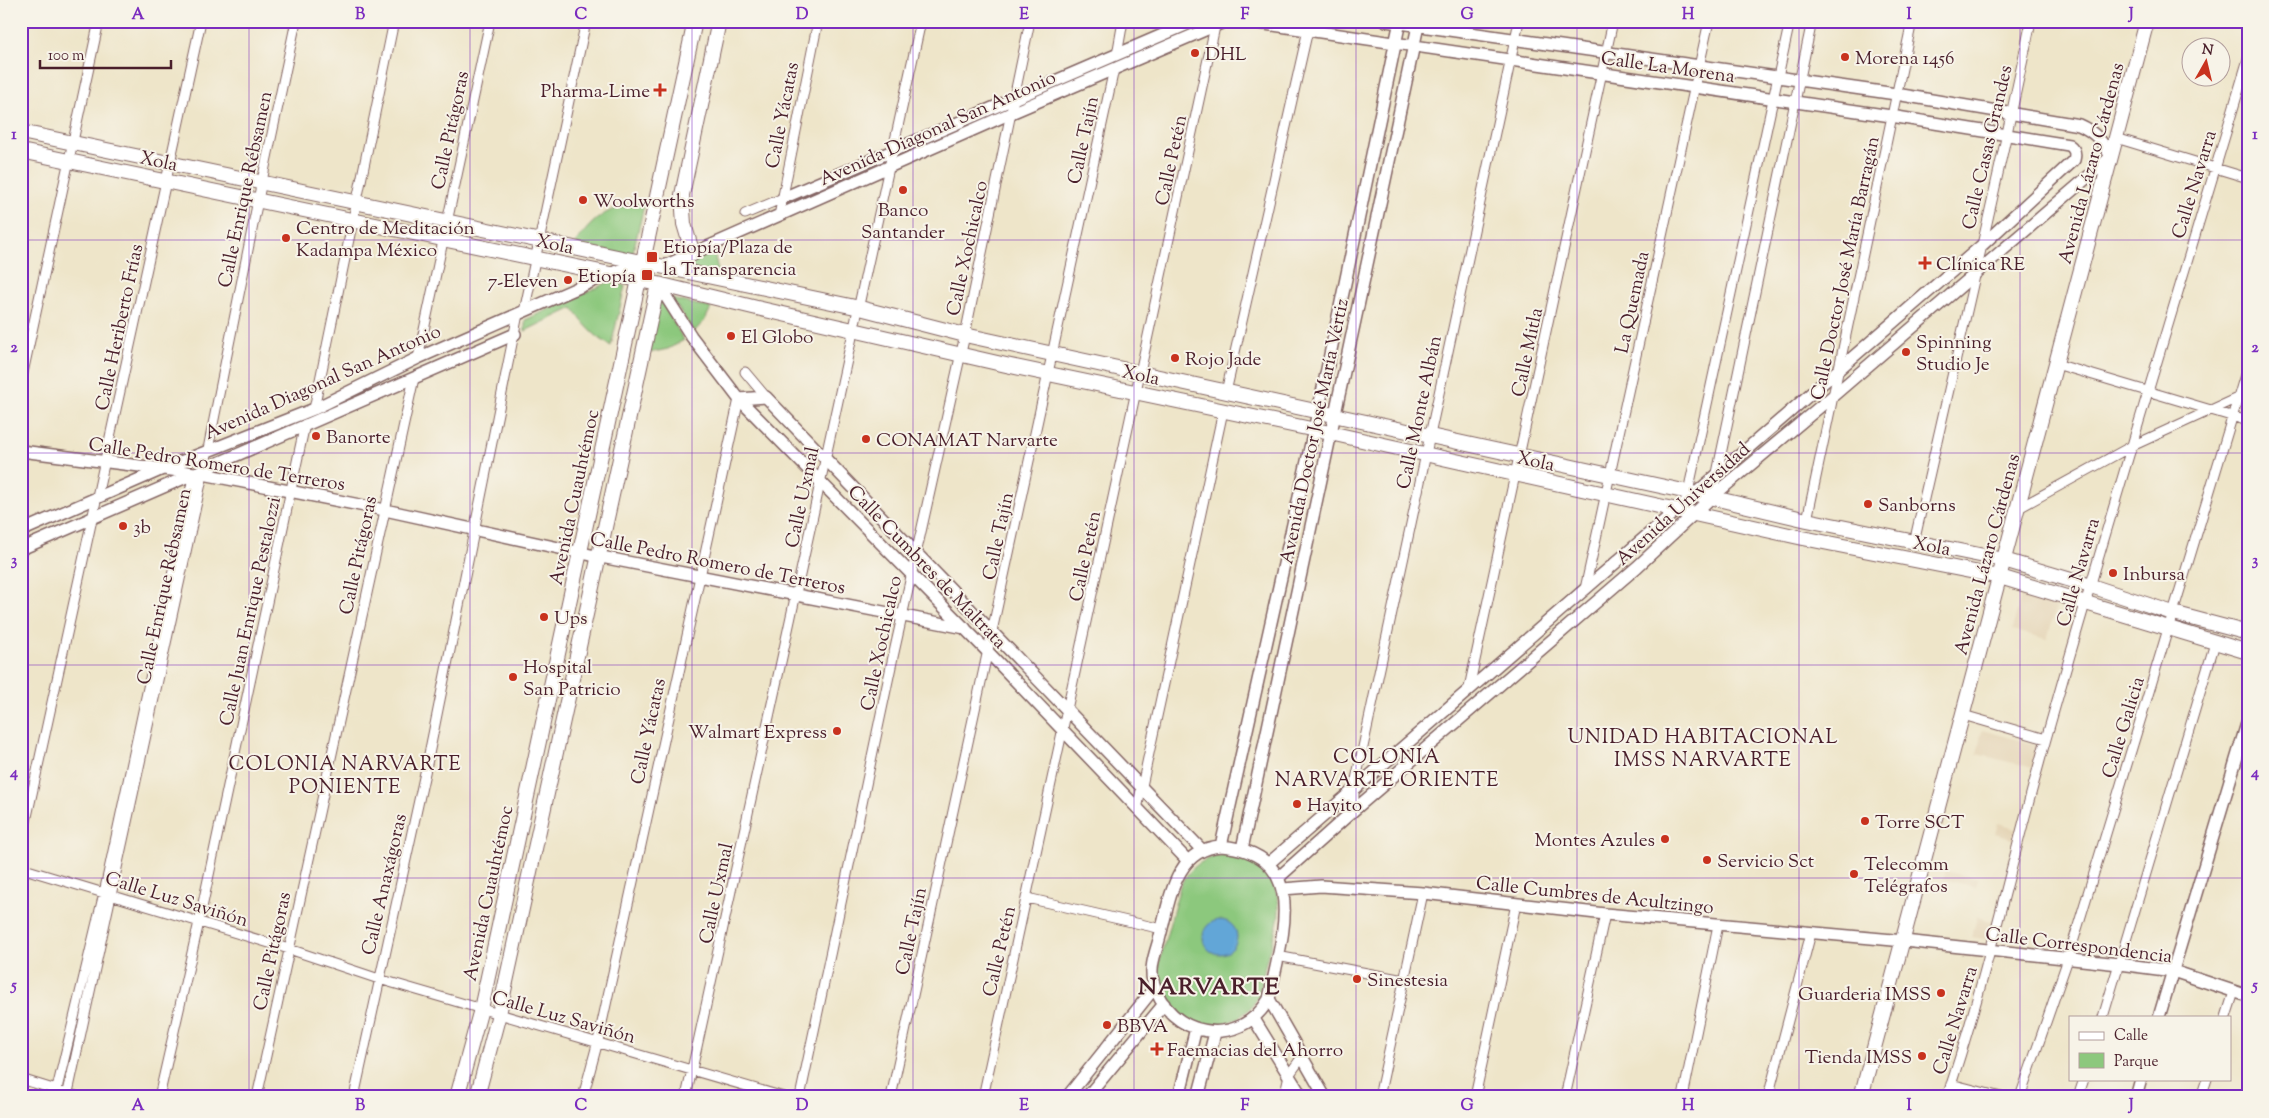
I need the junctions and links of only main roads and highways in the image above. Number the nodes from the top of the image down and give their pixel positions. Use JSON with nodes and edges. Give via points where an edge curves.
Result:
{"nodes":[{"id":1,"x":695,"y":21,"type":"edge"},
{"id":2,"x":719,"y":21,"type":"edge"},
{"id":3,"x":1195,"y":21,"type":"edge"},
{"id":4,"x":1244,"y":21,"type":"edge"},
{"id":5,"x":1386,"y":21,"type":"edge"},
{"id":6,"x":2147,"y":21,"type":"edge"},
{"id":7,"x":1400,"y":22,"type":"edge"},
{"id":8,"x":1220,"y":23,"type":"edge"},
{"id":9,"x":1418,"y":24,"type":"edge"},
{"id":10,"x":1309,"y":26,"type":"edge"},
{"id":11,"x":1395,"y":44,"type":"junction"},
{"id":12,"x":1413,"y":46,"type":"junction"},
{"id":13,"x":21,"y":132,"type":"edge"},
{"id":14,"x":21,"y":150,"type":"edge"},
{"id":15,"x":2110,"y":157,"type":"junction"},
{"id":16,"x":2074,"y":160,"type":"joint"},
{"id":17,"x":783,"y":198,"type":"road end"},
{"id":18,"x":693,"y":254,"type":"junction"},
{"id":19,"x":642,"y":263,"type":"junction"},
{"id":20,"x":662,"y":267,"type":"junction"},
{"id":21,"x":609,"y":274,"type":"junction"},
{"id":22,"x":639,"y":280,"type":"junction"},
{"id":23,"x":658,"y":284,"type":"junction"},
{"id":24,"x":515,"y":334,"type":"road end"},
{"id":25,"x":418,"y":358,"type":"junction"},
{"id":26,"x":414,"y":378,"type":"junction"},
{"id":27,"x":739,"y":399,"type":"junction"},
{"id":28,"x":1318,"y":412,"type":"junction"},
{"id":29,"x":1334,"y":416,"type":"junction"},
{"id":30,"x":1314,"y":430,"type":"junction"},
{"id":31,"x":1330,"y":433,"type":"junction"},
{"id":32,"x":21,"y":450,"type":"edge"},
{"id":33,"x":165,"y":468,"type":"junction"},
{"id":34,"x":201,"y":472,"type":"junction"},
{"id":35,"x":1692,"y":493,"type":"junction"},
{"id":36,"x":1712,"y":497,"type":"junction"},
{"id":37,"x":1676,"y":509,"type":"junction"},
{"id":38,"x":1697,"y":514,"type":"junction"},
{"id":39,"x":21,"y":531,"type":"edge"},
{"id":40,"x":21,"y":549,"type":"edge"},
{"id":41,"x":580,"y":552,"type":"junction"},
{"id":42,"x":1625,"y":554,"type":"junction"},
{"id":43,"x":599,"y":556,"type":"junction"},
{"id":44,"x":2004,"y":560,"type":"junction"},
{"id":45,"x":1637,"y":567,"type":"junction"},
{"id":46,"x":2000,"y":577,"type":"junction"},
{"id":47,"x":965,"y":628,"type":"junction"},
{"id":48,"x":2248,"y":633,"type":"edge"},
{"id":49,"x":2248,"y":652,"type":"edge"},
{"id":50,"x":2248,"y":720,"type":"edge"},
{"id":51,"x":1424,"y":728,"type":"junction"},
{"id":52,"x":1433,"y":742,"type":"junction"},
{"id":53,"x":1221,"y":846,"type":"junction"},
{"id":54,"x":1242,"y":849,"type":"junction"},
{"id":55,"x":1202,"y":850,"type":"junction"},
{"id":56,"x":1188,"y":861,"type":"junction"},
{"id":57,"x":1268,"y":864,"type":"junction"},
{"id":58,"x":1278,"y":878,"type":"junction"},
{"id":59,"x":1283,"y":889,"type":"junction"},
{"id":60,"x":1904,"y":941,"type":"junction"},
{"id":61,"x":2173,"y":971,"type":"junction"},
{"id":62,"x":1155,"y":987,"type":"junction"},
{"id":63,"x":2248,"y":996,"type":"edge"},
{"id":64,"x":1268,"y":999,"type":"junction"},
{"id":65,"x":1164,"y":1004,"type":"junction"},
{"id":66,"x":2159,"y":1016,"type":"edge"},
{"id":67,"x":1254,"y":1019,"type":"junction"},
{"id":68,"x":1196,"y":1028,"type":"junction"},
{"id":69,"x":1215,"y":1033,"type":"junction"},
{"id":70,"x":2141,"y":1080,"type":"edge"},
{"id":71,"x":457,"y":1097,"type":"edge"},
{"id":72,"x":477,"y":1097,"type":"edge"},
{"id":73,"x":1067,"y":1097,"type":"edge"},
{"id":74,"x":1087,"y":1097,"type":"edge"},
{"id":75,"x":1179,"y":1097,"type":"edge"},
{"id":76,"x":1198,"y":1097,"type":"edge"},
{"id":77,"x":1302,"y":1097,"type":"edge"},
{"id":78,"x":1324,"y":1097,"type":"edge"},
{"id":79,"x":1861,"y":1097,"type":"edge"},
{"id":80,"x":2136,"y":1097,"type":"edge"}],
"edges":[{"from":1,"to":19,"type":"main road","name":"Avenida Cuauhtémoc"},
{"from":2,"to":18,"type":"main road","via":[[682,195],[684,224]]},
{"from":3,"to":17,"type":"main road","name":"Avenida Diagonal San Antonio"},
{"from":4,"to":10,"type":"main road","name":"Calle La Morena"},
{"from":5,"to":7,"type":"main road","name":"Calle La Morena"},
{"from":6,"to":15,"type":"main road","name":"Avenida Lázaro Cárdenas"},
{"from":7,"to":9,"type":"main road","name":"Calle La Morena"},
{"from":7,"to":11,"type":"main road","name":"Avenida Doctor José María Vértiz"},
{"from":8,"to":18,"type":"main road","name":"Avenida Diagonal San Antonio"},
{"from":9,"to":12,"type":"main road","name":"Avenida Doctor José María Vértiz"},
{"from":9,"to":15,"type":"main road","name":"Calle La Morena","via":[[1896,94],[2079,125],[2101,140]]},
{"from":10,"to":11,"type":"main road","name":"Calle La Morena"},
{"from":11,"to":12,"type":"main road","name":"Calle La Morena"},
{"from":11,"to":28,"type":"main road","name":"Avenida Doctor José María Vértiz"},
{"from":12,"to":16,"type":"main road","name":"Calle La Morena","via":[[2069,145],[2074,148]]},
{"from":12,"to":29,"type":"main road","name":"Avenida Doctor José María Vértiz"},
{"from":13,"to":19,"type":"main road","name":"Xola"},
{"from":14,"to":21,"type":"main road","name":"Xola"},
{"from":15,"to":36,"type":"main road","name":"Avenida Universidad"},
{"from":15,"to":44,"type":"main road","name":"Avenida Lázaro Cárdenas"},
{"from":16,"to":35,"type":"main road","name":"Avenida Universidad","via":[[1980,247]]},
{"from":18,"to":20,"type":"main road","name":"Avenida Diagonal San Antonio"},
{"from":19,"to":20,"type":"main road","name":"Xola"},
{"from":19,"to":21,"type":"main road","name":"Avenida Diagonal San Antonio"},
{"from":19,"to":22,"type":"main road","name":"Avenida Cuauhtémoc"},
{"from":20,"to":28,"type":"main road","name":"Xola","via":[[860,308],[965,335]]},
{"from":21,"to":22,"type":"main road","name":"Xola"},
{"from":21,"to":25,"type":"main road","name":"Avenida Diagonal San Antonio"},
{"from":22,"to":23,"type":"main road","name":"Xola"},
{"from":22,"to":41,"type":"main road","name":"Avenida Cuauhtémoc"},
{"from":23,"to":27,"type":"main road","name":"Calle Cumbres de Maltrata","via":[[691,336]]},
{"from":23,"to":30,"type":"main road","name":"Xola","via":[[1049,374]]},
{"from":23,"to":43,"type":"main road","name":"Avenida Cuauhtémoc"},
{"from":24,"to":26,"type":"main road","name":"Avenida Diagonal San Antonio"},
{"from":25,"to":26,"type":"main road","name":"Calle Pitágoras"},
{"from":25,"to":33,"type":"main road","name":"Avenida Diagonal San Antonio","via":[[314,409]]},
{"from":26,"to":34,"type":"main road","name":"Avenida Diagonal San Antonio"},
{"from":27,"to":47,"type":"main road","name":"Calle Cumbres de Maltrata"},
{"from":27,"to":55,"type":"main road","name":"Calle Cumbres de Maltrata","via":[[766,397]]},
{"from":28,"to":29,"type":"main road","name":"Xola"},
{"from":28,"to":30,"type":"main road","name":"Avenida Doctor José María Vértiz"},
{"from":29,"to":31,"type":"main road","name":"Avenida Doctor José María Vértiz"},
{"from":29,"to":35,"type":"main road","name":"Xola"},
{"from":30,"to":31,"type":"main road","name":"Xola"},
{"from":30,"to":53,"type":"main road","name":"Avenida Doctor José María Vértiz"},
{"from":31,"to":37,"type":"main road","name":"Xola"},
{"from":31,"to":54,"type":"main road","name":"Avenida Doctor José María Vértiz"},
{"from":32,"to":33,"type":"main road","name":"Calle Pedro Romero de Terreros"},
{"from":33,"to":34,"type":"main road","name":"Calle Pedro Romero de Terreros"},
{"from":33,"to":39,"type":"main road","name":"Avenida Diagonal San Antonio"},
{"from":34,"to":40,"type":"main road","name":"Avenida Diagonal San Antonio"},
{"from":34,"to":41,"type":"main road","name":"Calle Pedro Romero de Terreros"},
{"from":35,"to":36,"type":"main road","name":"Xola"},
{"from":35,"to":37,"type":"main road","name":"Avenida Universidad"},
{"from":36,"to":38,"type":"main road","name":"Avenida Universidad"},
{"from":36,"to":44,"type":"main road","name":"Xola"},
{"from":37,"to":38,"type":"main road","name":"Xola"},
{"from":37,"to":42,"type":"main road","name":"Avenida Universidad"},
{"from":38,"to":45,"type":"main road","name":"Avenida Universidad"},
{"from":38,"to":46,"type":"main road","name":"Xola"},
{"from":41,"to":43,"type":"main road","name":"Calle Pedro Romero de Terreros"},
{"from":41,"to":71,"type":"main road","name":"Avenida Cuauhtémoc","via":[[481,1009]]},
{"from":42,"to":45,"type":"main road"},
{"from":42,"to":51,"type":"main road","name":"Avenida Universidad"},
{"from":43,"to":47,"type":"main road","name":"Calle Pedro Romero de Terreros"},
{"from":43,"to":72,"type":"main road","name":"Avenida Cuauhtémoc","via":[[499,1014]]},
{"from":44,"to":46,"type":"main road","name":"Avenida Lázaro Cárdenas"},
{"from":44,"to":48,"type":"main road","name":"Xola"},
{"from":45,"to":52,"type":"main road","name":"Avenida Universidad"},
{"from":46,"to":49,"type":"main road","name":"Xola"},
{"from":46,"to":60,"type":"main road","name":"Avenida Lázaro Cárdenas"},
{"from":47,"to":56,"type":"main road","name":"Calle Cumbres de Maltrata"},
{"from":50,"to":61,"type":"main road"},
{"from":51,"to":52,"type":"main road"},
{"from":51,"to":57,"type":"main road","name":"Avenida Universidad"},
{"from":52,"to":58,"type":"main road","name":"Avenida Universidad"},
{"from":53,"to":54,"type":"main road"},
{"from":53,"to":55,"type":"main road"},
{"from":54,"to":57,"type":"main road"},
{"from":55,"to":56,"type":"main road"},
{"from":56,"to":62,"type":"main road","via":[[1172,889],[1152,973]]},
{"from":57,"to":58,"type":"main road"},
{"from":58,"to":59,"type":"main road"},
{"from":59,"to":60,"type":"main road","name":"Calle Cumbres de Acultzingo","via":[[1321,886],[1423,893],[1605,914]]},
{"from":59,"to":64,"type":"main road","via":[[1285,911]]},
{"from":60,"to":61,"type":"main road","name":"Calle Correspondencia"},
{"from":60,"to":79,"type":"main road","name":"Avenida Lázaro Cárdenas"},
{"from":61,"to":63,"type":"main road","name":"Calle Correspondencia"},
{"from":61,"to":66,"type":"main road"},
{"from":62,"to":65,"type":"main road"},
{"from":62,"to":73,"type":"main road"},
{"from":64,"to":67,"type":"main road"},
{"from":64,"to":78,"type":"main road"},
{"from":65,"to":68,"type":"main road","via":[[1174,1017]]},
{"from":65,"to":74,"type":"main road"},
{"from":67,"to":69,"type":"main road"},
{"from":67,"to":77,"type":"main road"},
{"from":68,"to":69,"type":"main road"},
{"from":68,"to":75,"type":"main road"},
{"from":69,"to":76,"type":"main road"},
{"from":70,"to":80,"type":"main road"}]}
